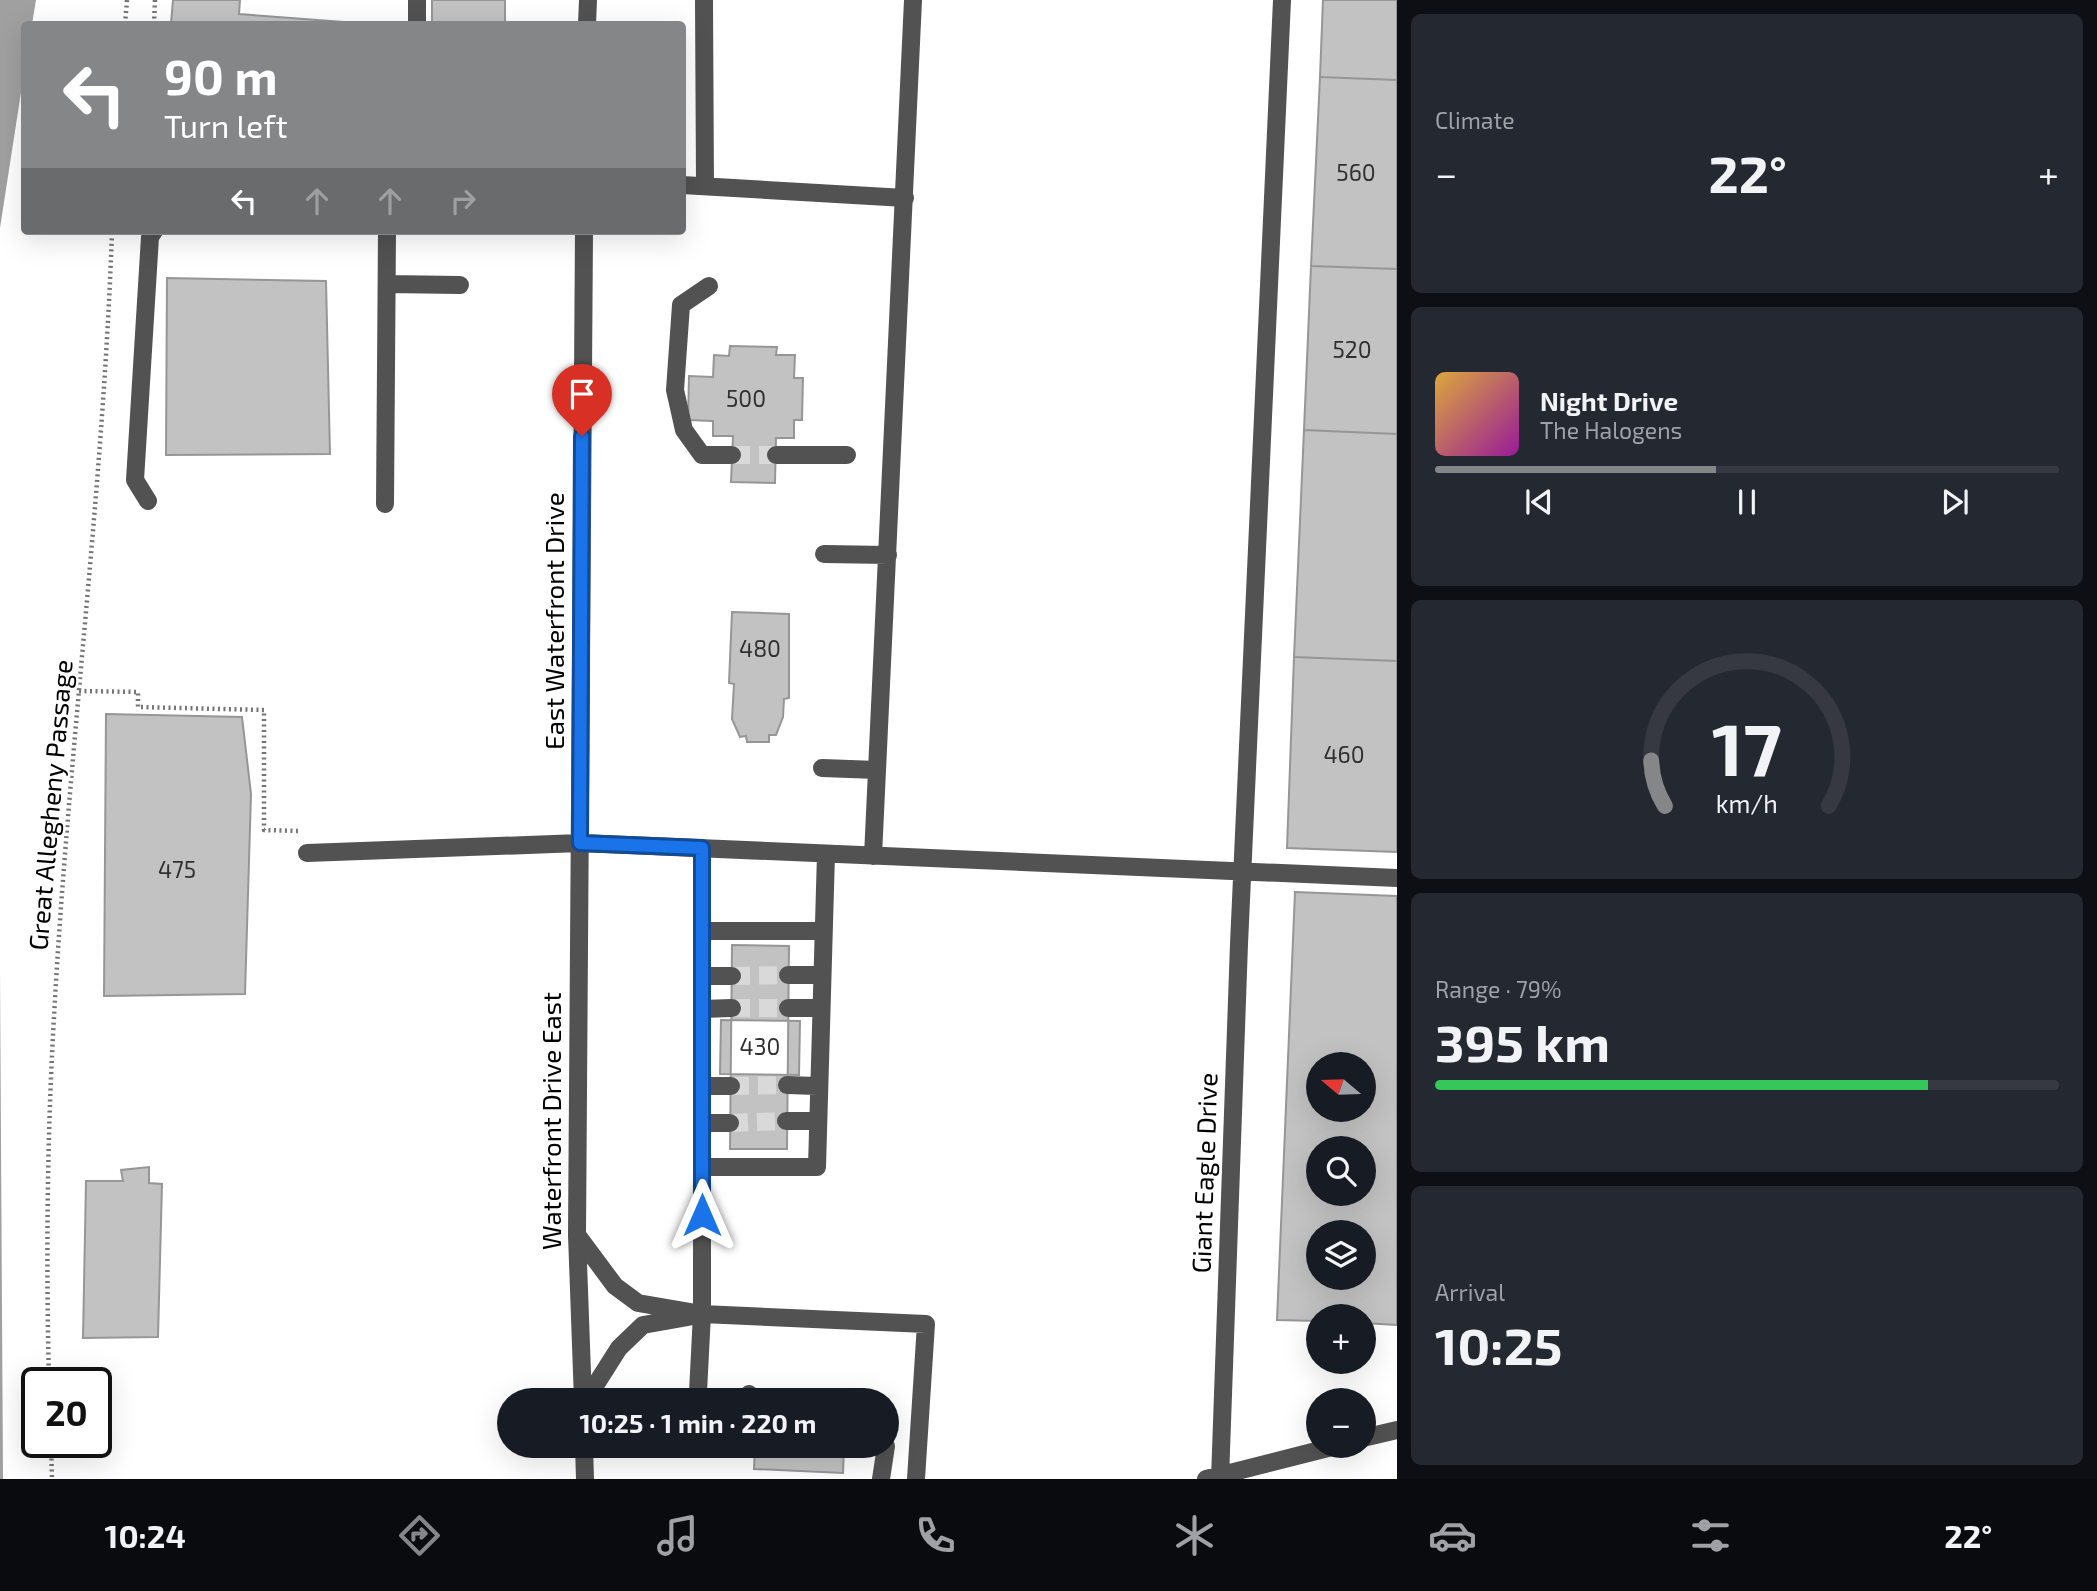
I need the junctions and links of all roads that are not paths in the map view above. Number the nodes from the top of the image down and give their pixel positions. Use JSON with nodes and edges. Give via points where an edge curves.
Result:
{"nodes":[{"id":1,"x":417,"y":0,"type":"edge"},
{"id":2,"x":588,"y":0,"type":"edge"},
{"id":3,"x":704,"y":0,"type":"edge"},
{"id":4,"x":913,"y":0,"type":"edge"},
{"id":5,"x":1282,"y":0,"type":"edge"},
{"id":6,"x":416,"y":21,"type":"edge"},
{"id":7,"x":587,"y":21,"type":"edge"},
{"id":8,"x":686,"y":185,"type":"edge"},
{"id":9,"x":705,"y":187,"type":"junction"},
{"id":10,"x":905,"y":198,"type":"junction"},
{"id":11,"x":151,"y":235,"type":"edge"},
{"id":12,"x":387,"y":235,"type":"edge"},
{"id":13,"x":584,"y":235,"type":"edge"},
{"id":14,"x":387,"y":284,"type":"junction"},
{"id":15,"x":460,"y":285,"type":"dead end"},
{"id":16,"x":709,"y":286,"type":"dead end"},
{"id":17,"x":732,"y":455,"type":"tunnel mouth"},
{"id":18,"x":776,"y":455,"type":"tunnel mouth"},
{"id":19,"x":847,"y":455,"type":"dead end"},
{"id":20,"x":148,"y":501,"type":"dead end"},
{"id":21,"x":385,"y":504,"type":"dead end"},
{"id":22,"x":824,"y":554,"type":"dead end"},
{"id":23,"x":888,"y":555,"type":"junction"},
{"id":24,"x":822,"y":768,"type":"dead end"},
{"id":25,"x":877,"y":770,"type":"junction"},
{"id":26,"x":580,"y":843,"type":"junction"},
{"id":27,"x":702,"y":848,"type":"junction"},
{"id":28,"x":307,"y":853,"type":"dead end"},
{"id":29,"x":826,"y":854,"type":"junction"},
{"id":30,"x":873,"y":856,"type":"junction"},
{"id":31,"x":1242,"y":873,"type":"junction"},
{"id":32,"x":1397,"y":878,"type":"edge"},
{"id":33,"x":822,"y":930,"type":"junction"},
{"id":34,"x":702,"y":931,"type":"junction"},
{"id":35,"x":788,"y":975,"type":"tunnel mouth"},
{"id":36,"x":821,"y":975,"type":"junction"},
{"id":37,"x":702,"y":976,"type":"junction"},
{"id":38,"x":732,"y":976,"type":"tunnel mouth"},
{"id":39,"x":732,"y":1008,"type":"tunnel mouth"},
{"id":40,"x":788,"y":1008,"type":"tunnel mouth"},
{"id":41,"x":820,"y":1008,"type":"junction"},
{"id":42,"x":702,"y":1009,"type":"junction"},
{"id":43,"x":787,"y":1085,"type":"tunnel mouth"},
{"id":44,"x":702,"y":1086,"type":"junction"},
{"id":45,"x":731,"y":1086,"type":"tunnel mouth"},
{"id":46,"x":817,"y":1086,"type":"junction"},
{"id":47,"x":786,"y":1121,"type":"tunnel mouth"},
{"id":48,"x":817,"y":1121,"type":"junction"},
{"id":49,"x":730,"y":1122,"type":"tunnel mouth"},
{"id":50,"x":702,"y":1123,"type":"junction"},
{"id":51,"x":702,"y":1167,"type":"junction"},
{"id":52,"x":577,"y":1235,"type":"junction"},
{"id":53,"x":702,"y":1314,"type":"junction"},
{"id":54,"x":583,"y":1388,"type":"edge"},
{"id":55,"x":592,"y":1388,"type":"edge"},
{"id":56,"x":698,"y":1388,"type":"edge"},
{"id":57,"x":1397,"y":1430,"type":"edge"},
{"id":58,"x":1376,"y":1435,"type":"edge"},
{"id":59,"x":1306,"y":1454,"type":"edge"},
{"id":60,"x":584,"y":1458,"type":"edge"},
{"id":61,"x":884,"y":1458,"type":"edge"},
{"id":62,"x":1215,"y":1478,"type":"edge"},
{"id":63,"x":585,"y":1479,"type":"edge"},
{"id":64,"x":881,"y":1479,"type":"edge"},
{"id":65,"x":916,"y":1479,"type":"edge"}],
"edges":[{"from":1,"to":6,"type":"street"},
{"from":2,"to":7,"type":"street"},
{"from":3,"to":9,"type":"street"},
{"from":4,"to":10,"type":"street"},
{"from":5,"to":31,"type":"street","name":"Giant Eagle Drive"},
{"from":8,"to":9,"type":"street"},
{"from":9,"to":10,"type":"street"},
{"from":10,"to":23,"type":"street"},
{"from":11,"to":20,"type":"street","via":[[135,480]]},
{"from":12,"to":14,"type":"street"},
{"from":13,"to":26,"type":"street","name":"East Waterfront Drive"},
{"from":14,"to":15,"type":"street"},
{"from":14,"to":21,"type":"street"},
{"from":16,"to":17,"type":"street","via":[[681,306],[676,390],[684,430],[702,455]]},
{"from":18,"to":19,"type":"street"},
{"from":22,"to":23,"type":"street"},
{"from":23,"to":25,"type":"street"},
{"from":24,"to":25,"type":"street"},
{"from":25,"to":30,"type":"street"},
{"from":26,"to":27,"type":"street"},
{"from":26,"to":28,"type":"street"},
{"from":26,"to":52,"type":"street","name":"Waterfront Drive East"},
{"from":27,"to":29,"type":"street"},
{"from":27,"to":34,"type":"street"},
{"from":29,"to":30,"type":"street"},
{"from":29,"to":33,"type":"street"},
{"from":30,"to":31,"type":"street"},
{"from":31,"to":32,"type":"street"},
{"from":31,"to":62,"type":"street","name":"Giant Eagle Drive"},
{"from":33,"to":34,"type":"street"},
{"from":33,"to":36,"type":"street"},
{"from":34,"to":37,"type":"street"},
{"from":35,"to":36,"type":"street"},
{"from":36,"to":41,"type":"street"},
{"from":37,"to":38,"type":"street"},
{"from":37,"to":42,"type":"street"},
{"from":39,"to":42,"type":"street"},
{"from":40,"to":41,"type":"street"},
{"from":41,"to":46,"type":"street"},
{"from":42,"to":44,"type":"street"},
{"from":43,"to":46,"type":"street"},
{"from":44,"to":45,"type":"street"},
{"from":44,"to":50,"type":"street"},
{"from":46,"to":48,"type":"street"},
{"from":47,"to":48,"type":"street"},
{"from":48,"to":51,"type":"street","via":[[817,1167]]},
{"from":49,"to":50,"type":"street"},
{"from":50,"to":51,"type":"street"},
{"from":51,"to":53,"type":"street"},
{"from":52,"to":53,"type":"street","via":[[615,1286],[638,1303]]},
{"from":52,"to":54,"type":"street","name":"Waterfront Drive East"},
{"from":53,"to":55,"type":"street","via":[[643,1325],[619,1348]]},
{"from":53,"to":56,"type":"street"},
{"from":53,"to":65,"type":"street","via":[[926,1324]]},
{"from":57,"to":58,"type":"street"},
{"from":59,"to":62,"type":"street"},
{"from":60,"to":63,"type":"street"},
{"from":61,"to":64,"type":"street"}]}
